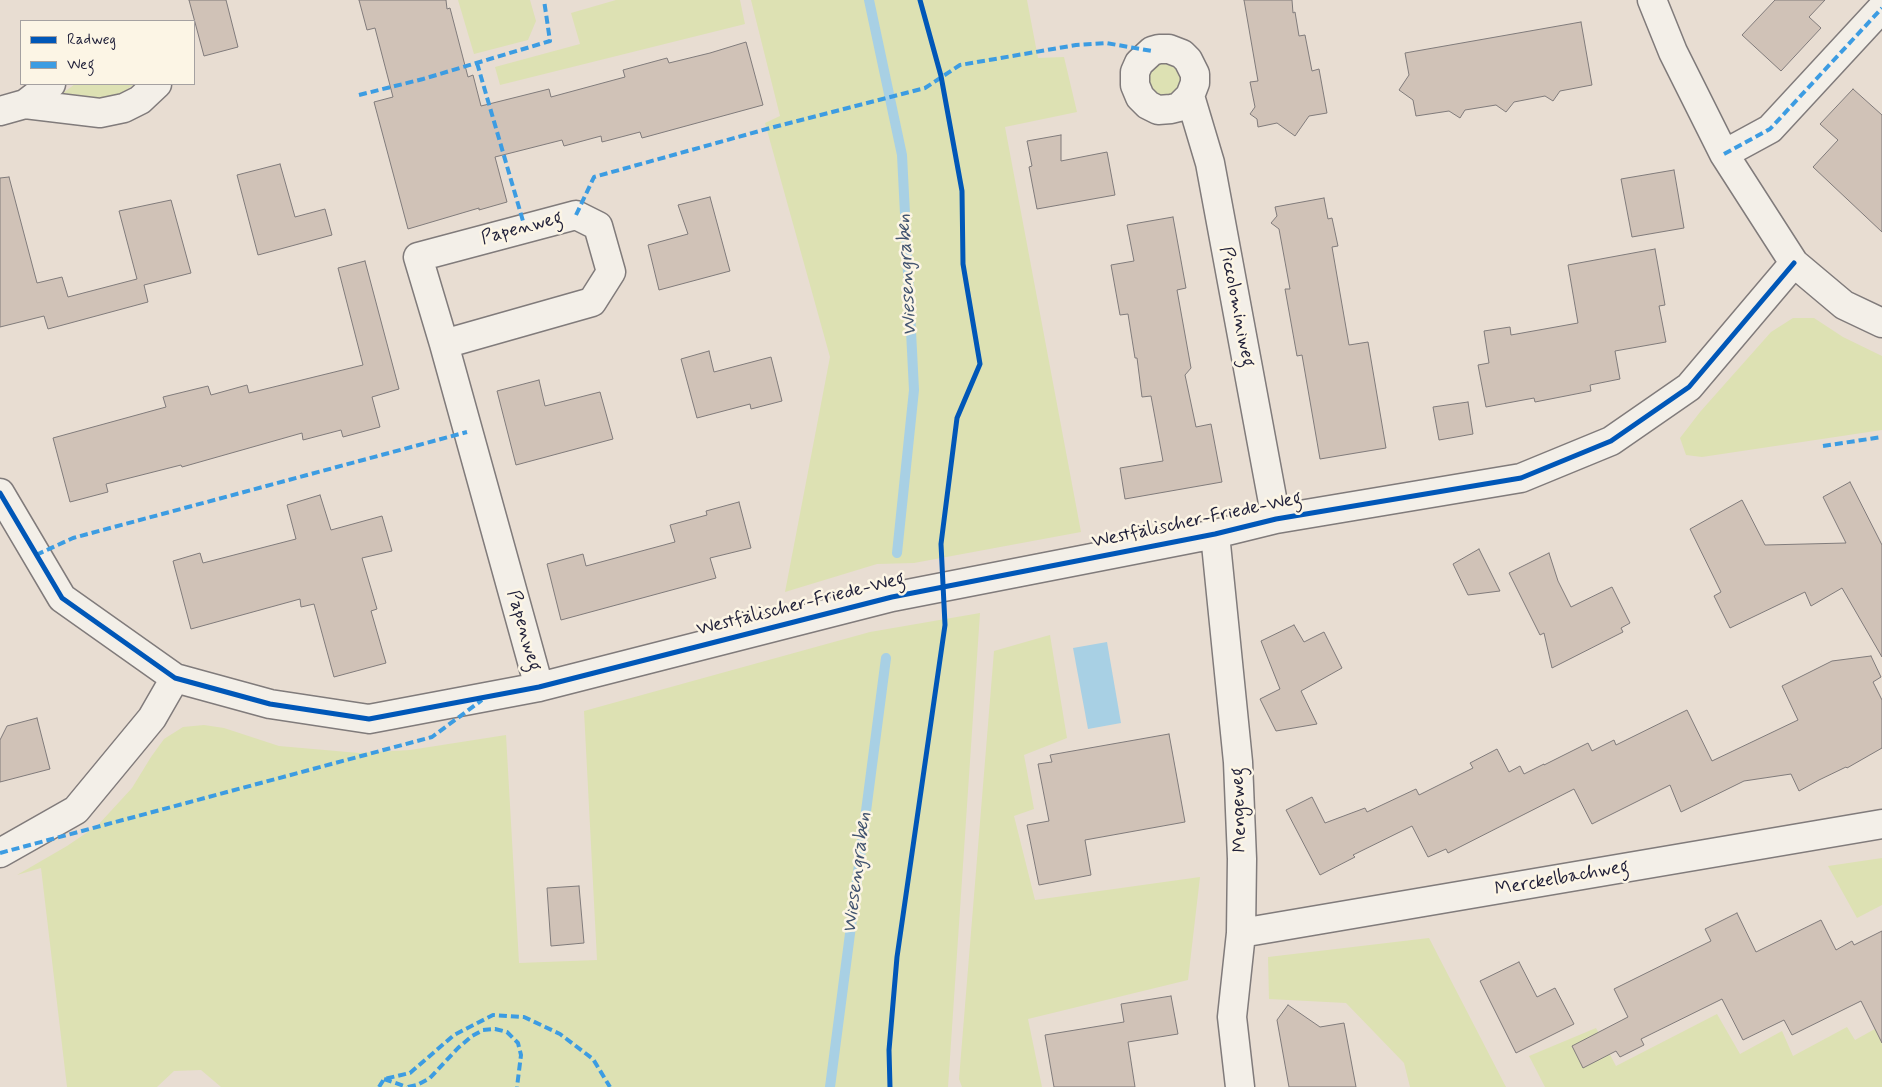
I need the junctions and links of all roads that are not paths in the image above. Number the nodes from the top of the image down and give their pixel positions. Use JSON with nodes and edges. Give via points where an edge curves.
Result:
{"nodes":[{"id":1,"x":1652,"y":0,"type":"edge"},
{"id":2,"x":1882,"y":8,"type":"edge"},
{"id":3,"x":49,"y":85,"type":"edge"},
{"id":4,"x":156,"y":85,"type":"edge"},
{"id":5,"x":1190,"y":96,"type":"dead end"},
{"id":6,"x":12,"y":107,"type":"edge"},
{"id":7,"x":1724,"y":154,"type":"junction"},
{"id":8,"x":1794,"y":263,"type":"junction"},
{"id":9,"x":1882,"y":323,"type":"edge"},
{"id":10,"x":444,"y":344,"type":"junction"},
{"id":11,"x":0,"y":493,"type":"edge"},
{"id":12,"x":1276,"y":519,"type":"junction"},
{"id":13,"x":1215,"y":534,"type":"junction"},
{"id":14,"x":175,"y":678,"type":"junction"},
{"id":15,"x":539,"y":687,"type":"junction"},
{"id":16,"x":1882,"y":824,"type":"edge"},
{"id":17,"x":0,"y":853,"type":"edge"},
{"id":18,"x":1241,"y":933,"type":"junction"},
{"id":19,"x":1240,"y":1087,"type":"edge"}],
"edges":[{"from":1,"to":7,"type":"street","via":[[1673,52]]},
{"from":2,"to":7,"type":"street","via":[[1770,130]]},
{"from":3,"to":6,"type":"street"},
{"from":4,"to":6,"type":"street","via":[[140,100],[124,108],[100,113]]},
{"from":5,"to":12,"type":"street","name":"Piccolominiweg","via":[[1210,163]]},
{"from":7,"to":8,"type":"street"},
{"from":8,"to":9,"type":"street","via":[[1844,305]]},
{"from":8,"to":12,"type":"street","name":"Westfälischer-Friede-Weg","via":[[1689,387],[1611,441],[1521,478]]},
{"from":10,"to":10,"type":"street","name":"Papenweg","via":[[592,302],[612,272],[598,226],[576,215],[418,257]]},
{"from":10,"to":15,"type":"street","name":"Papenweg"},
{"from":11,"to":14,"type":"street","name":"Westfälischer-Friede-Weg","via":[[62,598]]},
{"from":12,"to":13,"type":"street","name":"Westfälischer-Friede-Weg"},
{"from":13,"to":15,"type":"street","name":"Westfälischer-Friede-Weg","via":[[892,597]]},
{"from":13,"to":18,"type":"street","name":"Mengeweg","via":[[1238,762]]},
{"from":14,"to":15,"type":"street","name":"Westfälischer-Friede-Weg","via":[[270,704],[369,719]]},
{"from":14,"to":17,"type":"street","via":[[152,718],[76,810]]},
{"from":16,"to":18,"type":"street","name":"Merckelbachweg"},
{"from":18,"to":19,"type":"street","name":"Mengeweg","via":[[1232,1018]]}]}
